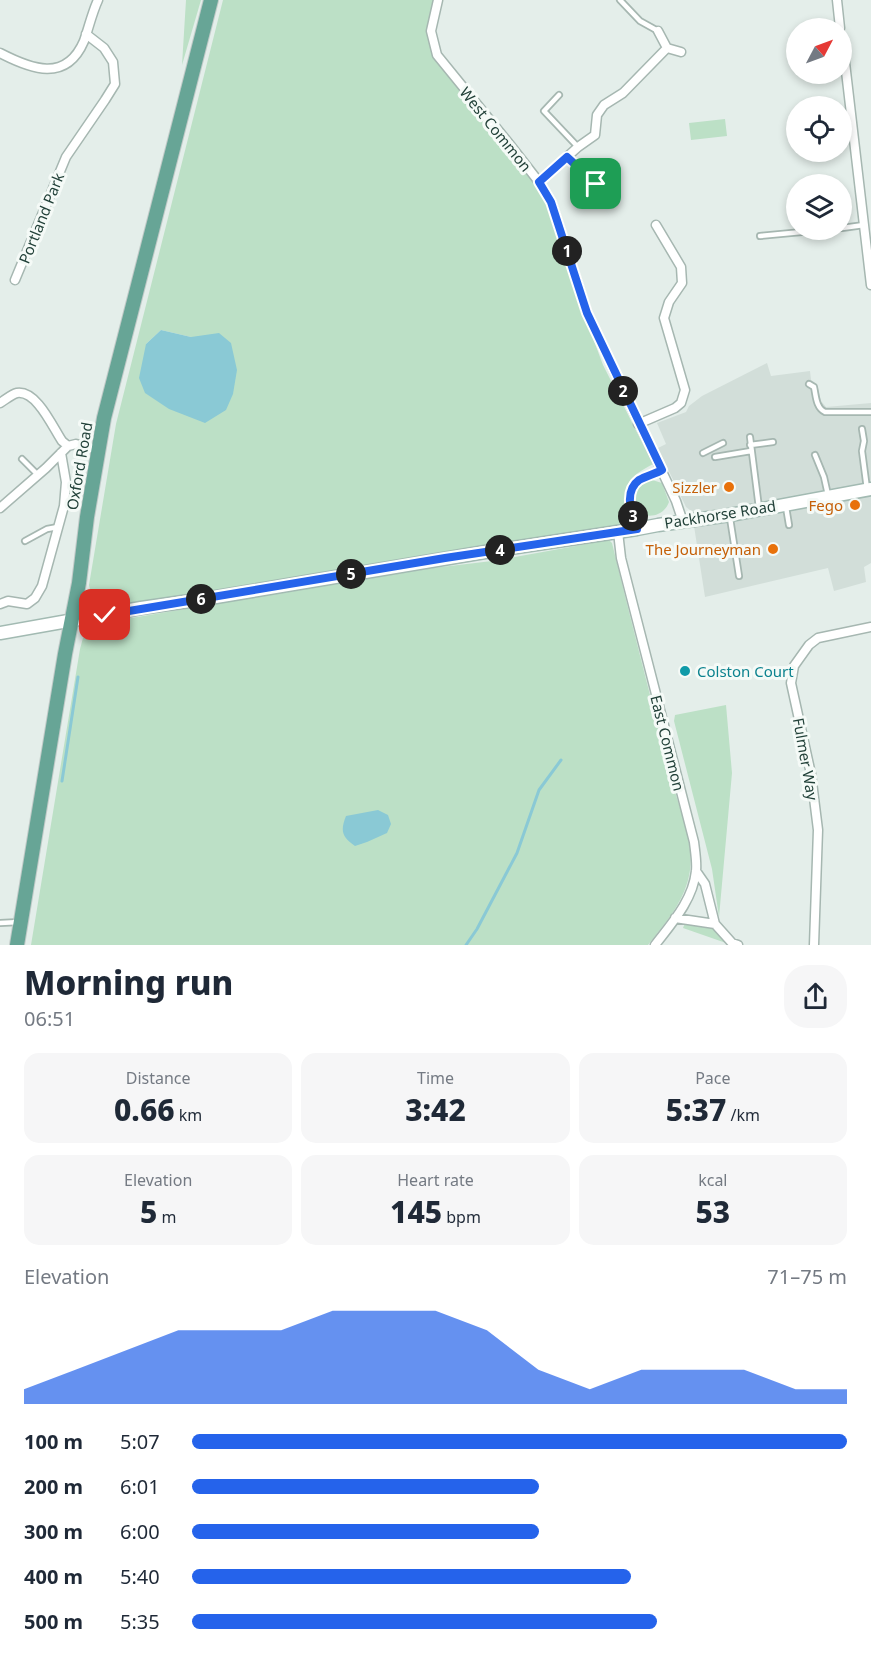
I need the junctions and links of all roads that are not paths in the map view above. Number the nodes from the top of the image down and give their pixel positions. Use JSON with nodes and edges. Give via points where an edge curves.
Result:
{"nodes":[{"id":1,"x":98,"y":0,"type":"edge"},
{"id":2,"x":212,"y":0,"type":"edge"},
{"id":3,"x":438,"y":0,"type":"edge"},
{"id":4,"x":620,"y":0,"type":"edge"},
{"id":5,"x":837,"y":0,"type":"edge"},
{"id":6,"x":839,"y":18,"type":"edge"},
{"id":7,"x":658,"y":31,"type":"joint"},
{"id":8,"x":86,"y":34,"type":"junction"},
{"id":9,"x":667,"y":48,"type":"junction"},
{"id":10,"x":681,"y":52,"type":"dead end"},
{"id":11,"x":0,"y":53,"type":"edge"},
{"id":12,"x":848,"y":84,"type":"edge"},
{"id":13,"x":560,"y":95,"type":"dead end"},
{"id":14,"x":578,"y":147,"type":"junction"},
{"id":15,"x":567,"y":157,"type":"junction"},
{"id":16,"x":539,"y":182,"type":"junction"},
{"id":17,"x":596,"y":184,"type":"dead end"},
{"id":18,"x":656,"y":225,"type":"dead end"},
{"id":19,"x":864,"y":225,"type":"junction"},
{"id":20,"x":852,"y":227,"type":"edge"},
{"id":21,"x":786,"y":234,"type":"edge"},
{"id":22,"x":760,"y":236,"type":"dead end"},
{"id":23,"x":15,"y":280,"type":"dead end"},
{"id":24,"x":871,"y":285,"type":"edge"},
{"id":25,"x":809,"y":384,"type":"dead end"},
{"id":26,"x":0,"y":403,"type":"edge"},
{"id":27,"x":871,"y":411,"type":"edge"},
{"id":28,"x":639,"y":424,"type":"junction"},
{"id":29,"x":862,"y":429,"type":"dead end"},
{"id":30,"x":750,"y":437,"type":"dead end"},
{"id":31,"x":773,"y":442,"type":"dead end"},
{"id":32,"x":723,"y":443,"type":"dead end"},
{"id":33,"x":68,"y":446,"type":"junction"},
{"id":34,"x":751,"y":448,"type":"junction"},
{"id":35,"x":98,"y":450,"type":"junction"},
{"id":36,"x":61,"y":453,"type":"junction"},
{"id":37,"x":703,"y":453,"type":"dead end"},
{"id":38,"x":815,"y":455,"type":"dead end"},
{"id":39,"x":716,"y":457,"type":"dead end"},
{"id":40,"x":22,"y":459,"type":"dead end"},
{"id":41,"x":662,"y":470,"type":"junction"},
{"id":42,"x":38,"y":475,"type":"junction"},
{"id":43,"x":869,"y":489,"type":"edge"},
{"id":44,"x":828,"y":496,"type":"junction"},
{"id":45,"x":786,"y":504,"type":"junction"},
{"id":46,"x":0,"y":508,"type":"edge"},
{"id":47,"x":759,"y":508,"type":"junction"},
{"id":48,"x":730,"y":515,"type":"junction"},
{"id":49,"x":683,"y":522,"type":"junction"},
{"id":50,"x":789,"y":525,"type":"dead end"},
{"id":51,"x":58,"y":527,"type":"junction"},
{"id":52,"x":637,"y":529,"type":"junction"},
{"id":53,"x":618,"y":532,"type":"junction"},
{"id":54,"x":25,"y":541,"type":"dead end"},
{"id":55,"x":739,"y":576,"type":"dead end"},
{"id":56,"x":0,"y":604,"type":"edge"},
{"id":57,"x":72,"y":621,"type":"junction"},
{"id":58,"x":871,"y":627,"type":"edge"},
{"id":59,"x":0,"y":633,"type":"edge"},
{"id":60,"x":696,"y":871,"type":"junction"},
{"id":61,"x":675,"y":918,"type":"junction"},
{"id":62,"x":20,"y":922,"type":"junction"},
{"id":63,"x":0,"y":923,"type":"edge"},
{"id":64,"x":715,"y":924,"type":"junction"},
{"id":65,"x":17,"y":945,"type":"edge"},
{"id":66,"x":654,"y":945,"type":"edge"},
{"id":67,"x":738,"y":945,"type":"edge"},
{"id":68,"x":814,"y":945,"type":"edge"}],
"edges":[{"from":1,"to":8,"type":"street"},
{"from":2,"to":35,"type":"main road","name":"Oxford Road"},
{"from":3,"to":16,"type":"street","name":"West Common","via":[[431,31],[437,55]]},
{"from":4,"to":7,"type":"lane","via":[[640,21]]},
{"from":5,"to":6,"type":"street"},
{"from":7,"to":9,"type":"street"},
{"from":8,"to":11,"type":"street","via":[[74,59],[63,66],[45,69],[21,64]]},
{"from":8,"to":23,"type":"street","name":"Portland Park","via":[[104,48],[113,62],[115,84],[66,157]]},
{"from":9,"to":10,"type":"street"},
{"from":9,"to":14,"type":"street","via":[[623,93],[604,105],[597,115],[595,135]]},
{"from":12,"to":19,"type":"street"},
{"from":13,"to":14,"type":"lane","via":[[544,111]]},
{"from":14,"to":15,"type":"street"},
{"from":15,"to":16,"type":"street"},
{"from":15,"to":17,"type":"lane"},
{"from":16,"to":28,"type":"street","name":"West Common","via":[[551,202],[587,313]]},
{"from":18,"to":28,"type":"street","via":[[681,267],[682,283],[664,318],[685,390],[685,404]]},
{"from":19,"to":20,"type":"lane"},
{"from":19,"to":24,"type":"street"},
{"from":21,"to":22,"type":"lane"},
{"from":25,"to":27,"type":"lane","via":[[814,387],[821,411]]},
{"from":26,"to":33,"type":"street","via":[[17,393],[37,401]]},
{"from":28,"to":41,"type":"street","name":"West Common"},
{"from":29,"to":43,"type":"lane","via":[[861,451]]},
{"from":30,"to":34,"type":"lane"},
{"from":31,"to":34,"type":"lane"},
{"from":32,"to":37,"type":"lane"},
{"from":33,"to":35,"type":"street"},
{"from":33,"to":36,"type":"street"},
{"from":34,"to":39,"type":"lane"},
{"from":34,"to":47,"type":"lane"},
{"from":35,"to":57,"type":"main road","name":"Oxford Road"},
{"from":36,"to":42,"type":"street"},
{"from":36,"to":51,"type":"street","via":[[66,482]]},
{"from":38,"to":44,"type":"lane"},
{"from":40,"to":42,"type":"lane"},
{"from":41,"to":49,"type":"street","name":"West Common"},
{"from":41,"to":52,"type":"lane","via":[[632,487],[629,495]]},
{"from":42,"to":46,"type":"street"},
{"from":43,"to":44,"type":"main road","name":"Packhorse Road"},
{"from":44,"to":45,"type":"main road","name":"Packhorse Road"},
{"from":45,"to":47,"type":"main road","name":"Packhorse Road"},
{"from":45,"to":50,"type":"lane"},
{"from":47,"to":48,"type":"main road","name":"Packhorse Road"},
{"from":48,"to":49,"type":"main road","name":"Packhorse Road"},
{"from":48,"to":55,"type":"lane"},
{"from":49,"to":52,"type":"main road","name":"Packhorse Road"},
{"from":51,"to":54,"type":"lane"},
{"from":51,"to":56,"type":"street","via":[[35,598],[27,604]]},
{"from":52,"to":53,"type":"main road","name":"Packhorse Road"},
{"from":53,"to":57,"type":"main road","name":"Packhorse Road"},
{"from":53,"to":60,"type":"street","name":"East Common","via":[[621,558],[694,842]]},
{"from":57,"to":59,"type":"main road","name":"Packhorse Road"},
{"from":57,"to":62,"type":"main road","name":"Oxford Road"},
{"from":58,"to":68,"type":"street","name":"Fulmer Way","via":[[818,638],[794,666],[791,683],[811,774],[818,830]]},
{"from":60,"to":61,"type":"street","name":"East Common","via":[[690,894]]},
{"from":60,"to":64,"type":"street","via":[[705,884]]},
{"from":61,"to":64,"type":"street"},
{"from":61,"to":66,"type":"street","name":"East Common"},
{"from":62,"to":63,"type":"lane"},
{"from":62,"to":65,"type":"main road","name":"Oxford Road"},
{"from":64,"to":67,"type":"street"}]}
